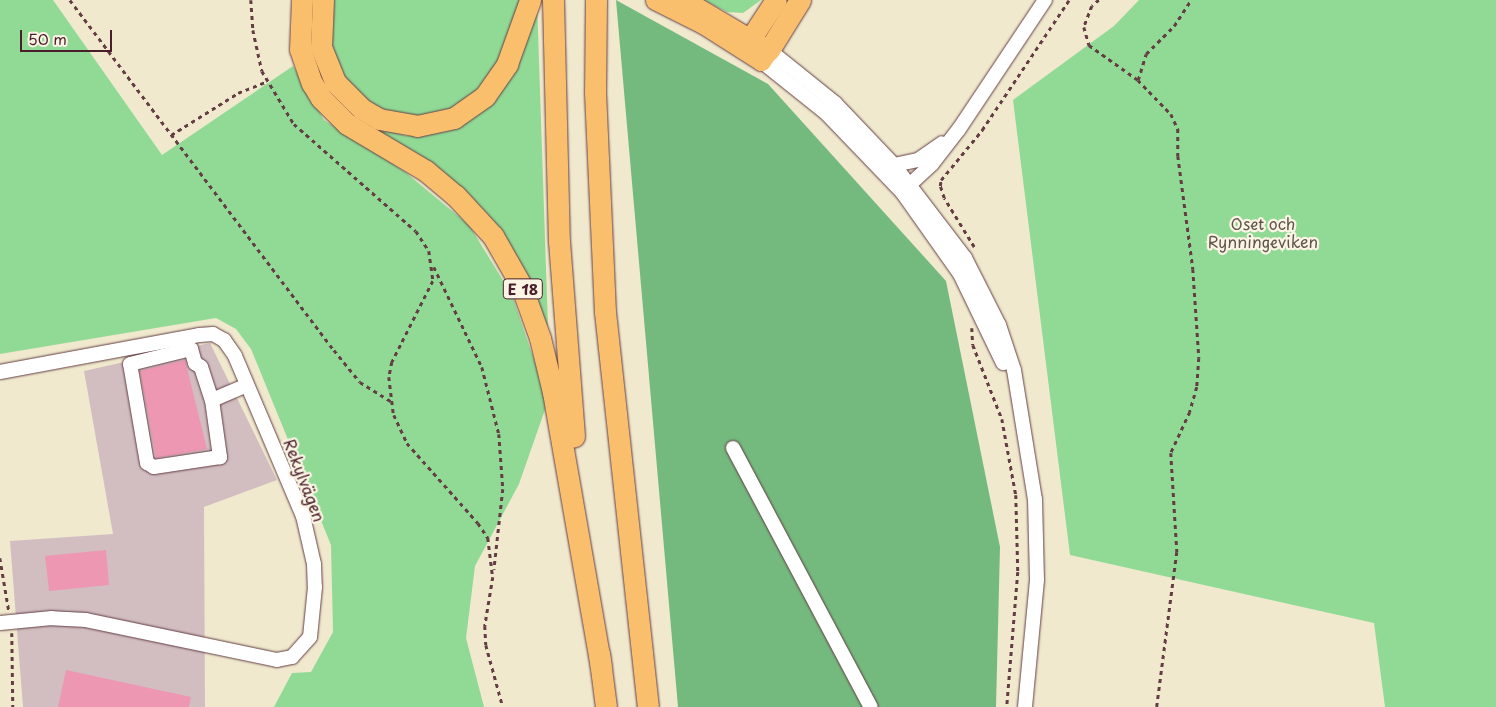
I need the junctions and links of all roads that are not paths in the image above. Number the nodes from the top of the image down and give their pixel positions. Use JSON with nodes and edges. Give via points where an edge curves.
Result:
{"nodes":[{"id":1,"x":302,"y":0,"type":"edge"},
{"id":2,"x":323,"y":0,"type":"edge"},
{"id":3,"x":530,"y":0,"type":"edge"},
{"id":4,"x":554,"y":0,"type":"edge"},
{"id":5,"x":596,"y":0,"type":"edge"},
{"id":6,"x":655,"y":0,"type":"edge"},
{"id":7,"x":685,"y":0,"type":"edge"},
{"id":8,"x":776,"y":0,"type":"edge"},
{"id":9,"x":800,"y":0,"type":"edge"},
{"id":10,"x":1046,"y":0,"type":"edge"},
{"id":11,"x":747,"y":44,"type":"junction"},
{"id":12,"x":765,"y":56,"type":"junction"},
{"id":13,"x":958,"y":130,"type":"junction"},
{"id":14,"x":894,"y":165,"type":"junction"},
{"id":15,"x":906,"y":188,"type":"junction"},
{"id":16,"x":0,"y":372,"type":"edge"},
{"id":17,"x":248,"y":385,"type":"junction"},
{"id":18,"x":212,"y":400,"type":"junction"},
{"id":19,"x":733,"y":448,"type":"dead end"},
{"id":20,"x":0,"y":623,"type":"edge"},
{"id":21,"x":601,"y":667,"type":"junction"},
{"id":22,"x":606,"y":707,"type":"edge"},
{"id":23,"x":648,"y":707,"type":"edge"},
{"id":24,"x":871,"y":707,"type":"edge"},
{"id":25,"x":1025,"y":707,"type":"edge"}],
"edges":[{"from":1,"to":21,"type":"highway","number":"E 18","via":[[300,49],[308,75],[321,98],[346,124],[426,171],[455,194],[492,236],[521,285],[538,329],[553,392]]},
{"from":2,"to":3,"type":"highway","via":[[321,47],[335,82],[362,110],[398,124],[417,126],[454,118],[485,96],[507,64]]},
{"from":4,"to":21,"type":"highway","number":"E 18","via":[[555,166],[563,315]]},
{"from":5,"to":23,"type":"highway","via":[[598,193],[605,312]]},
{"from":6,"to":11,"type":"main road"},
{"from":7,"to":11,"type":"main road"},
{"from":8,"to":11,"type":"highway"},
{"from":9,"to":12,"type":"highway"},
{"from":10,"to":13,"type":"street"},
{"from":11,"to":12,"type":"main road"},
{"from":12,"to":14,"type":"street","via":[[835,103]]},
{"from":12,"to":15,"type":"street"},
{"from":13,"to":14,"type":"street","via":[[918,160]]},
{"from":13,"to":15,"type":"street"},
{"from":14,"to":15,"type":"street"},
{"from":15,"to":25,"type":"street","via":[[960,274],[1016,394],[1032,463],[1037,580]]},
{"from":16,"to":17,"type":"street","name":"Rekylvägen","via":[[213,334],[230,346]]},
{"from":17,"to":18,"type":"street"},
{"from":17,"to":20,"type":"street","name":"Rekylvägen","via":[[303,516],[314,564],[313,621],[310,637],[303,649],[292,657],[277,660],[86,620],[52,618]]},
{"from":18,"to":18,"type":"street","via":[[202,367],[195,363],[191,349],[130,364],[147,463],[154,467],[220,457]]},
{"from":19,"to":24,"type":"street"},
{"from":21,"to":22,"type":"highway","number":"E 18"}]}
